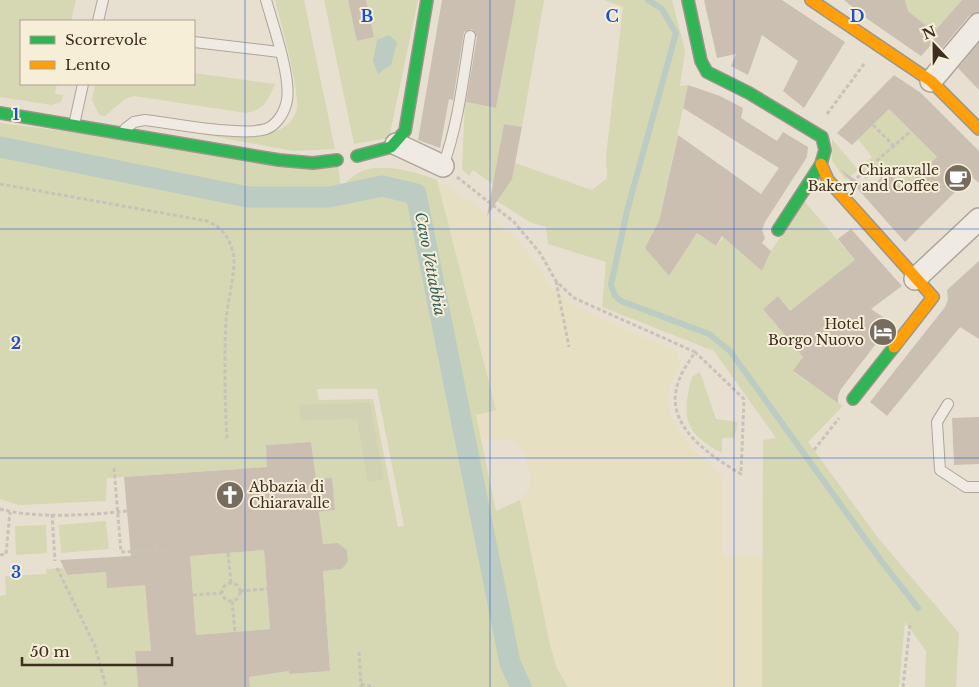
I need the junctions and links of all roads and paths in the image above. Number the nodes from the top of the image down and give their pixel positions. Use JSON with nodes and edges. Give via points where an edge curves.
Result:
{"nodes":[{"id":1,"x":103,"y":0,"type":"edge"},
{"id":2,"x":266,"y":0,"type":"edge"},
{"id":3,"x":427,"y":0,"type":"edge"},
{"id":4,"x":688,"y":0,"type":"edge"},
{"id":5,"x":811,"y":0,"type":"edge"},
{"id":6,"x":98,"y":20,"type":"edge"},
{"id":7,"x":979,"y":24,"type":"edge"},
{"id":8,"x":470,"y":36,"type":"dead end"},
{"id":9,"x":195,"y":42,"type":"edge"},
{"id":10,"x":280,"y":52,"type":"junction"},
{"id":11,"x":868,"y":59,"type":"dead end"},
{"id":12,"x":931,"y":81,"type":"junction"},
{"id":13,"x":84,"y":85,"type":"edge"},
{"id":14,"x":0,"y":114,"type":"edge"},
{"id":15,"x":873,"y":125,"type":"dead end"},
{"id":16,"x":73,"y":126,"type":"junction"},
{"id":17,"x":979,"y":129,"type":"edge"},
{"id":18,"x":911,"y":131,"type":"dead end"},
{"id":19,"x":814,"y":132,"type":"junction"},
{"id":20,"x":123,"y":135,"type":"junction"},
{"id":21,"x":396,"y":144,"type":"junction"},
{"id":22,"x":894,"y":146,"type":"junction"},
{"id":23,"x":357,"y":156,"type":"dead end"},
{"id":24,"x":337,"y":160,"type":"dead end"},
{"id":25,"x":821,"y":164,"type":"junction"},
{"id":26,"x":443,"y":166,"type":"junction"},
{"id":27,"x":0,"y":184,"type":"edge"},
{"id":28,"x":840,"y":193,"type":"junction"},
{"id":29,"x":979,"y":219,"type":"edge"},
{"id":30,"x":778,"y":230,"type":"dead end"},
{"id":31,"x":915,"y":279,"type":"junction"},
{"id":32,"x":556,"y":281,"type":"junction"},
{"id":33,"x":568,"y":347,"type":"dead end"},
{"id":34,"x":695,"y":352,"type":"junction"},
{"id":35,"x":853,"y":399,"type":"joint"},
{"id":36,"x":948,"y":404,"type":"dead end"},
{"id":37,"x":227,"y":441,"type":"dead end"},
{"id":38,"x":814,"y":450,"type":"dead end"},
{"id":39,"x":114,"y":468,"type":"dead end"},
{"id":40,"x":979,"y":486,"type":"edge"},
{"id":41,"x":0,"y":509,"type":"edge"},
{"id":42,"x":127,"y":511,"type":"dead end"},
{"id":43,"x":10,"y":512,"type":"junction"},
{"id":44,"x":118,"y":512,"type":"junction"},
{"id":45,"x":52,"y":514,"type":"junction"},
{"id":46,"x":176,"y":548,"type":"dead end"},
{"id":47,"x":228,"y":553,"type":"dead end"},
{"id":48,"x":0,"y":555,"type":"edge"},
{"id":49,"x":54,"y":561,"type":"dead end"},
{"id":50,"x":56,"y":568,"type":"dead end"},
{"id":51,"x":231,"y":583,"type":"junction"},
{"id":52,"x":267,"y":589,"type":"dead end"},
{"id":53,"x":240,"y":591,"type":"junction"},
{"id":54,"x":222,"y":593,"type":"junction"},
{"id":55,"x":193,"y":595,"type":"dead end"},
{"id":56,"x":232,"y":601,"type":"junction"},
{"id":57,"x":910,"y":625,"type":"dead end"},
{"id":58,"x":235,"y":632,"type":"dead end"},
{"id":59,"x":359,"y":652,"type":"dead end"},
{"id":60,"x":361,"y":686,"type":"edge"},
{"id":61,"x":106,"y":687,"type":"edge"},
{"id":62,"x":374,"y":687,"type":"edge"},
{"id":63,"x":903,"y":687,"type":"edge"}],
"edges":[{"from":1,"to":6,"type":"lane"},
{"from":2,"to":10,"type":"lane"},
{"from":3,"to":21,"type":"street","via":[[405,131]]},
{"from":4,"to":19,"type":"street","via":[[701,61],[707,72],[749,92]]},
{"from":5,"to":12,"type":"street"},
{"from":7,"to":12,"type":"street"},
{"from":8,"to":26,"type":"lane","via":[[457,117]]},
{"from":9,"to":10,"type":"lane"},
{"from":10,"to":20,"type":"lane","via":[[288,99],[283,115],[267,129],[244,132],[145,120],[134,122]]},
{"from":11,"to":19,"type":"path"},
{"from":12,"to":17,"type":"street"},
{"from":13,"to":16,"type":"lane"},
{"from":14,"to":16,"type":"street"},
{"from":15,"to":22,"type":"path"},
{"from":16,"to":20,"type":"street"},
{"from":18,"to":22,"type":"path"},
{"from":19,"to":25,"type":"street","via":[[822,137],[825,150]]},
{"from":20,"to":24,"type":"street","via":[[279,160],[313,163]]},
{"from":21,"to":23,"type":"street","via":[[389,149]]},
{"from":21,"to":26,"type":"street"},
{"from":22,"to":28,"type":"path"},
{"from":25,"to":28,"type":"street","via":[[828,180]]},
{"from":25,"to":30,"type":"street"},
{"from":26,"to":32,"type":"path","via":[[514,222],[540,253]]},
{"from":27,"to":37,"type":"path","via":[[207,221],[217,224],[225,232],[234,255],[226,319]]},
{"from":28,"to":31,"type":"street"},
{"from":29,"to":31,"type":"street"},
{"from":31,"to":35,"type":"street","via":[[932,297]]},
{"from":32,"to":33,"type":"path"},
{"from":32,"to":34,"type":"path","via":[[574,298],[591,307]]},
{"from":34,"to":34,"type":"path","via":[[678,382],[676,392],[680,418],[702,448],[741,474],[744,399]]},
{"from":35,"to":38,"type":"path"},
{"from":36,"to":40,"type":"lane","via":[[937,422],[940,470],[966,487]]},
{"from":39,"to":44,"type":"path"},
{"from":41,"to":43,"type":"path"},
{"from":42,"to":44,"type":"path"},
{"from":43,"to":45,"type":"path"},
{"from":43,"to":48,"type":"path","via":[[6,554]]},
{"from":44,"to":45,"type":"path"},
{"from":44,"to":46,"type":"path","via":[[121,552]]},
{"from":45,"to":49,"type":"path"},
{"from":47,"to":51,"type":"path"},
{"from":50,"to":61,"type":"path","via":[[95,646]]},
{"from":51,"to":53,"type":"path","via":[[238,585]]},
{"from":51,"to":54,"type":"path","via":[[224,586]]},
{"from":52,"to":53,"type":"path"},
{"from":53,"to":56,"type":"path"},
{"from":54,"to":55,"type":"path"},
{"from":54,"to":56,"type":"path"},
{"from":56,"to":58,"type":"path"},
{"from":57,"to":63,"type":"path"},
{"from":59,"to":60,"type":"path"},
{"from":60,"to":62,"type":"path"}]}
